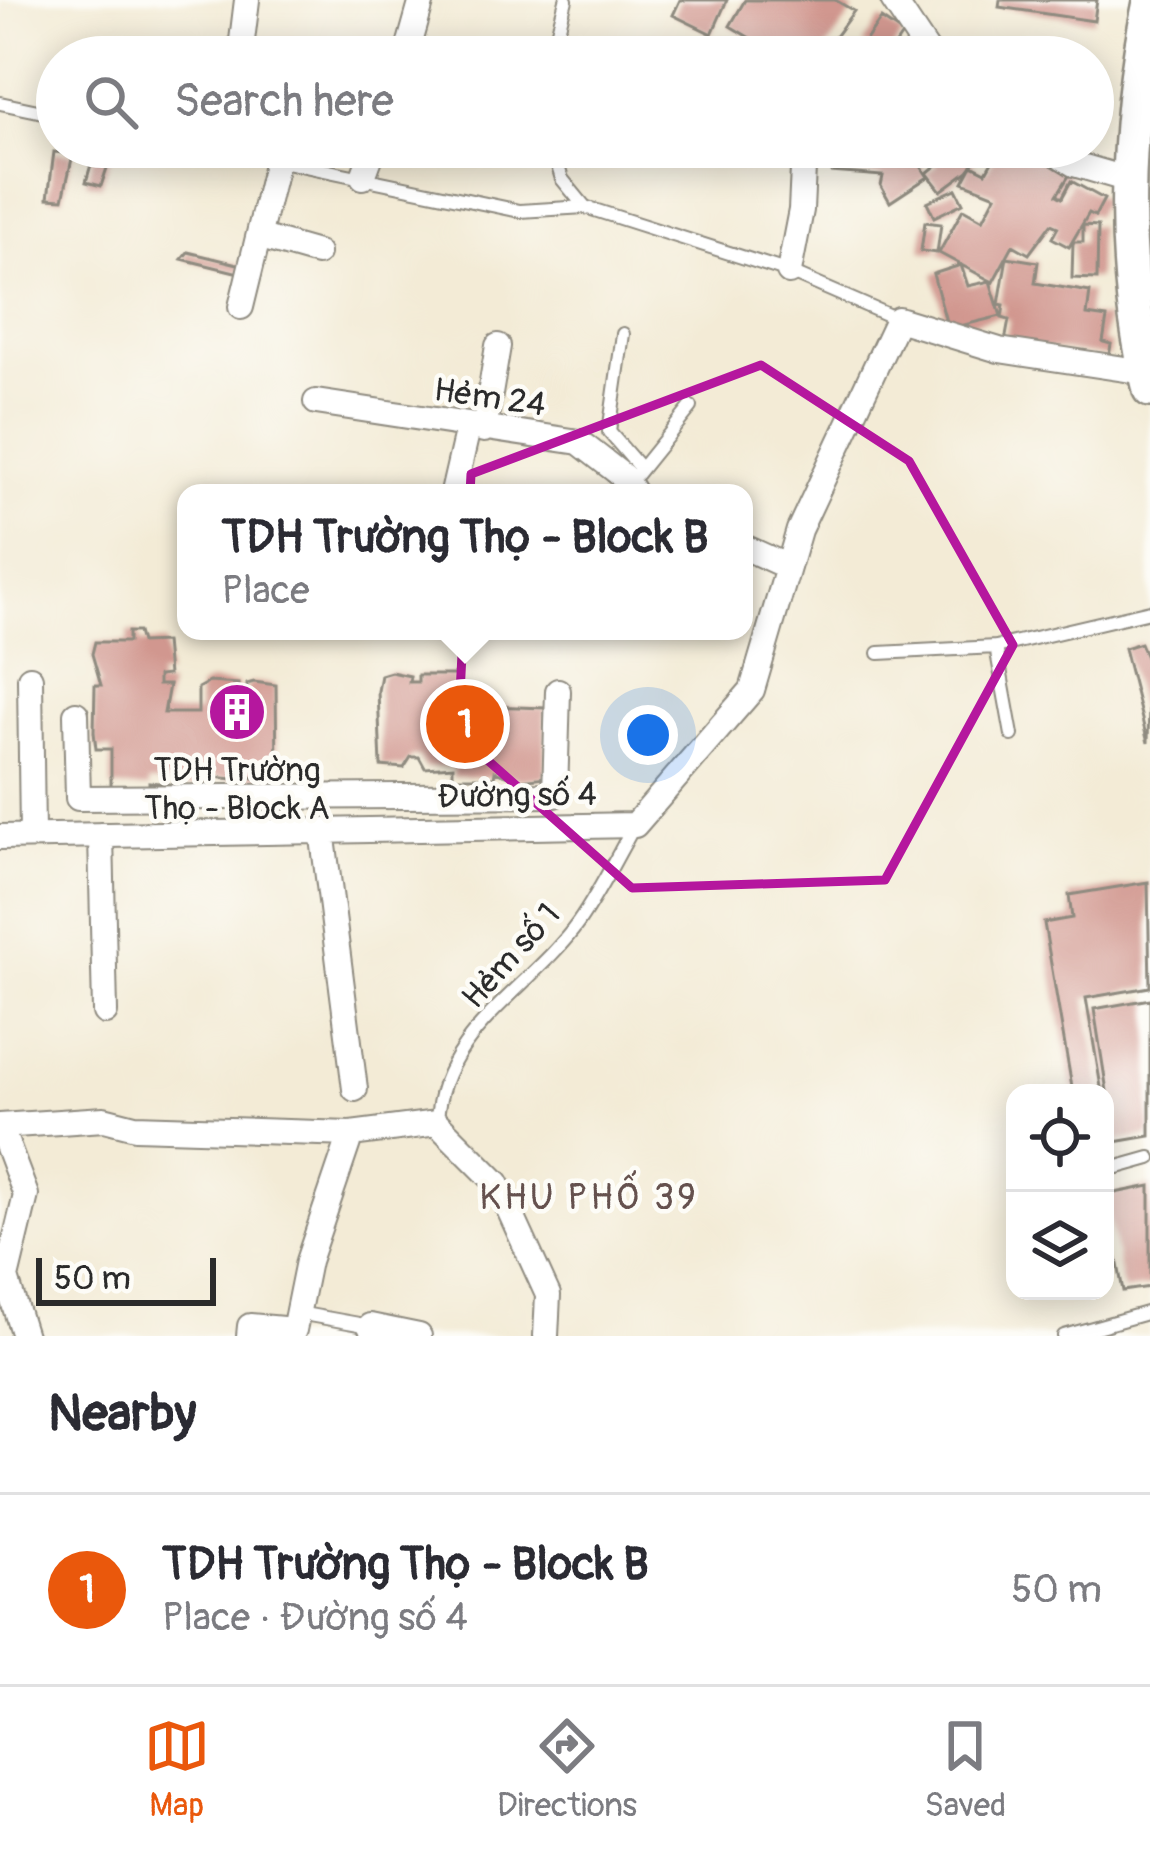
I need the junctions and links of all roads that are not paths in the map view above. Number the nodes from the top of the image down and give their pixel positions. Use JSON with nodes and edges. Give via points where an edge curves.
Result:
{"nodes":[{"id":1,"x":247,"y":0,"type":"edge"},
{"id":2,"x":422,"y":0,"type":"edge"},
{"id":3,"x":566,"y":0,"type":"edge"},
{"id":4,"x":893,"y":0,"type":"edge"},
{"id":5,"x":1150,"y":2,"type":"edge"},
{"id":6,"x":243,"y":36,"type":"edge"},
{"id":7,"x":412,"y":36,"type":"edge"},
{"id":8,"x":557,"y":36,"type":"edge"},
{"id":9,"x":917,"y":36,"type":"edge"},
{"id":10,"x":0,"y":104,"type":"edge"},
{"id":11,"x":36,"y":111,"type":"edge"},
{"id":12,"x":275,"y":168,"type":"edge"},
{"id":13,"x":318,"y":168,"type":"edge"},
{"id":14,"x":366,"y":168,"type":"edge"},
{"id":15,"x":559,"y":168,"type":"edge"},
{"id":16,"x":803,"y":168,"type":"edge"},
{"id":17,"x":1088,"y":168,"type":"edge"},
{"id":18,"x":363,"y":177,"type":"junction"},
{"id":19,"x":1129,"y":180,"type":"junction"},
{"id":20,"x":585,"y":207,"type":"junction"},
{"id":21,"x":261,"y":237,"type":"junction"},
{"id":22,"x":317,"y":253,"type":"dead end"},
{"id":23,"x":789,"y":272,"type":"junction"},
{"id":24,"x":1142,"y":281,"type":"edge"},
{"id":25,"x":241,"y":307,"type":"dead end"},
{"id":26,"x":898,"y":319,"type":"junction"},
{"id":27,"x":623,"y":334,"type":"dead end"},
{"id":28,"x":498,"y":346,"type":"dead end"},
{"id":29,"x":1148,"y":381,"type":"edge"},
{"id":30,"x":316,"y":402,"type":"dead end"},
{"id":31,"x":691,"y":407,"type":"dead end"},
{"id":32,"x":476,"y":429,"type":"junction"},
{"id":33,"x":634,"y":482,"type":"edge"},
{"id":34,"x":456,"y":484,"type":"edge"},
{"id":35,"x":753,"y":551,"type":"edge"},
{"id":36,"x":788,"y":567,"type":"junction"},
{"id":37,"x":1150,"y":611,"type":"edge"},
{"id":38,"x":996,"y":647,"type":"junction"},
{"id":39,"x":879,"y":653,"type":"dead end"},
{"id":40,"x":30,"y":679,"type":"dead end"},
{"id":41,"x":558,"y":691,"type":"dead end"},
{"id":42,"x":76,"y":714,"type":"dead end"},
{"id":43,"x":1012,"y":735,"type":"dead end"},
{"id":44,"x":473,"y":796,"type":"junction"},
{"id":45,"x":635,"y":825,"type":"junction"},
{"id":46,"x":478,"y":827,"type":"junction"},
{"id":47,"x":322,"y":830,"type":"junction"},
{"id":48,"x":32,"y":835,"type":"junction"},
{"id":49,"x":100,"y":835,"type":"junction"},
{"id":50,"x":0,"y":837,"type":"edge"},
{"id":51,"x":105,"y":1012,"type":"dead end"},
{"id":52,"x":355,"y":1089,"type":"dead end"},
{"id":53,"x":437,"y":1123,"type":"junction"},
{"id":54,"x":0,"y":1126,"type":"edge"},
{"id":55,"x":351,"y":1134,"type":"junction"},
{"id":56,"x":1150,"y":1158,"type":"edge"},
{"id":57,"x":1118,"y":1167,"type":"dead end"},
{"id":58,"x":1150,"y":1312,"type":"edge"},
{"id":59,"x":297,"y":1313,"type":"junction"},
{"id":60,"x":370,"y":1326,"type":"joint"},
{"id":61,"x":24,"y":1336,"type":"edge"},
{"id":62,"x":249,"y":1336,"type":"edge"},
{"id":63,"x":419,"y":1336,"type":"edge"},
{"id":64,"x":546,"y":1336,"type":"edge"},
{"id":65,"x":1064,"y":1336,"type":"edge"}],
"edges":[{"from":1,"to":6,"type":"street"},
{"from":2,"to":7,"type":"street"},
{"from":3,"to":8,"type":"lane"},
{"from":4,"to":9,"type":"street"},
{"from":5,"to":19,"type":"main road"},
{"from":10,"to":11,"type":"lane"},
{"from":12,"to":21,"type":"street"},
{"from":13,"to":18,"type":"lane"},
{"from":14,"to":18,"type":"street"},
{"from":15,"to":20,"type":"lane"},
{"from":16,"to":23,"type":"street"},
{"from":17,"to":19,"type":"street"},
{"from":18,"to":20,"type":"lane","via":[[520,212]]},
{"from":19,"to":24,"type":"main road"},
{"from":20,"to":23,"type":"lane"},
{"from":21,"to":22,"type":"street"},
{"from":21,"to":25,"type":"street"},
{"from":23,"to":26,"type":"lane"},
{"from":24,"to":29,"type":"main road"},
{"from":26,"to":29,"type":"street"},
{"from":26,"to":36,"type":"street","name":"Đường số 4"},
{"from":27,"to":33,"type":"lane","via":[[609,432]]},
{"from":28,"to":32,"type":"street"},
{"from":30,"to":32,"type":"street","name":"Hẻm 24"},
{"from":31,"to":33,"type":"lane"},
{"from":32,"to":33,"type":"street","name":"Hẻm 24","via":[[579,442]]},
{"from":32,"to":34,"type":"street"},
{"from":35,"to":36,"type":"street"},
{"from":36,"to":45,"type":"street","name":"Đường số 4","via":[[752,690]]},
{"from":37,"to":38,"type":"lane"},
{"from":38,"to":39,"type":"lane"},
{"from":38,"to":43,"type":"lane"},
{"from":40,"to":48,"type":"street"},
{"from":41,"to":44,"type":"street","via":[[555,795]]},
{"from":42,"to":44,"type":"street","via":[[78,798]]},
{"from":44,"to":46,"type":"street"},
{"from":45,"to":46,"type":"street","name":"Đường số 4"},
{"from":45,"to":53,"type":"lane","name":"Hẻm số 1","via":[[577,926],[500,999],[438,1089]]},
{"from":46,"to":47,"type":"street","name":"Đường số 4"},
{"from":47,"to":49,"type":"street","name":"Đường số 4"},
{"from":47,"to":52,"type":"street"},
{"from":48,"to":49,"type":"street","name":"Đường số 4"},
{"from":48,"to":50,"type":"street","name":"Đường số 4"},
{"from":49,"to":51,"type":"street"},
{"from":53,"to":55,"type":"street"},
{"from":53,"to":64,"type":"street","via":[[497,1183],[548,1295]]},
{"from":54,"to":55,"type":"street","via":[[104,1119],[135,1127]]},
{"from":54,"to":61,"type":"street","via":[[26,1195],[6,1278]]},
{"from":55,"to":59,"type":"street"},
{"from":56,"to":57,"type":"lane"},
{"from":58,"to":65,"type":"lane"},
{"from":59,"to":60,"type":"lane"},
{"from":59,"to":62,"type":"street","via":[[294,1330],[250,1326]]},
{"from":60,"to":63,"type":"street"}]}
